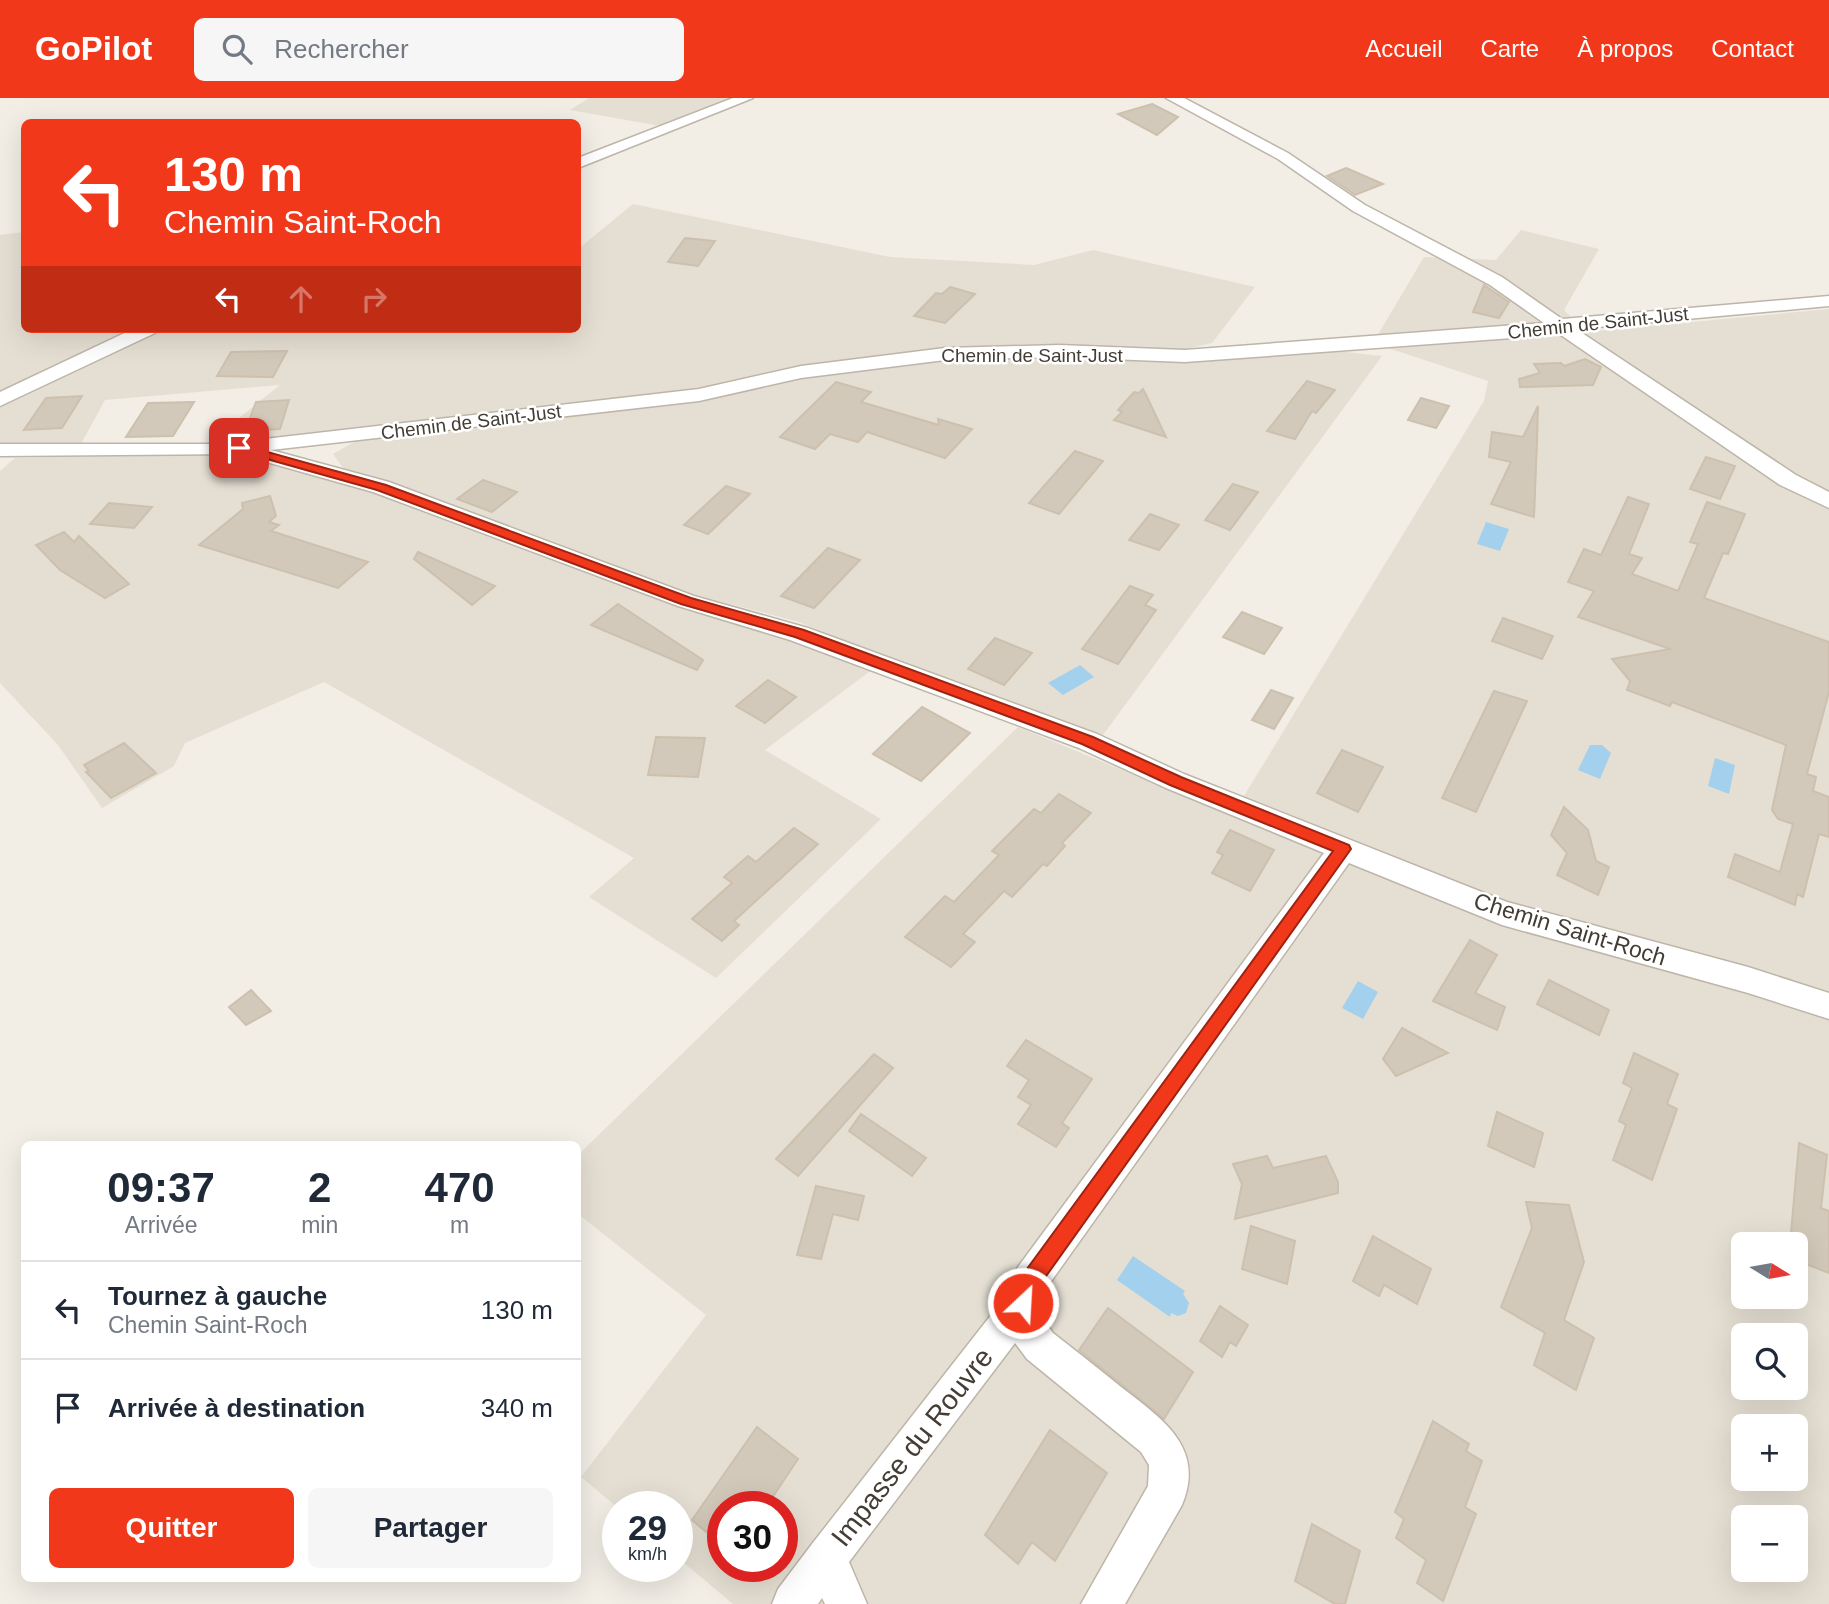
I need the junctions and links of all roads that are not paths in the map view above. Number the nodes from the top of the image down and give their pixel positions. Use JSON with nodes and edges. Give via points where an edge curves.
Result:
{"nodes":[{"id":1,"x":746,"y":98,"type":"edge"},
{"id":2,"x":1173,"y":98,"type":"edge"},
{"id":3,"x":581,"y":162,"type":"edge"},
{"id":4,"x":1829,"y":301,"type":"edge"},
{"id":5,"x":1558,"y":325,"type":"junction"},
{"id":6,"x":140,"y":333,"type":"edge"},
{"id":7,"x":0,"y":400,"type":"edge"},
{"id":8,"x":239,"y":448,"type":"junction"},
{"id":9,"x":0,"y":450,"type":"edge"},
{"id":10,"x":1829,"y":501,"type":"edge"},
{"id":11,"x":1343,"y":849,"type":"junction"},
{"id":12,"x":1829,"y":1006,"type":"edge"},
{"id":13,"x":1023,"y":1303,"type":"junction"},
{"id":14,"x":826,"y":1558,"type":"junction"},
{"id":15,"x":793,"y":1604,"type":"edge"},
{"id":16,"x":846,"y":1604,"type":"edge"},
{"id":17,"x":1102,"y":1604,"type":"edge"}],
"edges":[{"from":1,"to":3,"type":"street"},
{"from":2,"to":5,"type":"street","via":[[1283,156],[1359,208],[1496,281]]},
{"from":4,"to":5,"type":"street","name":"Chemin de Saint-Just"},
{"from":5,"to":8,"type":"street","name":"Chemin de Saint-Just","via":[[1185,356],[1059,351],[945,354],[801,372],[699,396]]},
{"from":5,"to":10,"type":"street","via":[[1788,480]]},
{"from":6,"to":7,"type":"street"},
{"from":8,"to":9,"type":"street","name":"Chemin Saint-Roch"},
{"from":8,"to":11,"type":"street","name":"Chemin Saint-Roch","via":[[382,487],[686,601],[800,634],[1088,740],[1175,781]]},
{"from":11,"to":12,"type":"street","name":"Chemin Saint-Roch","via":[[1502,913]]},
{"from":11,"to":13,"type":"street","name":"Impasse du Rouvre","via":[[1031,1280]]},
{"from":13,"to":14,"type":"street","name":"Impasse du Rouvre"},
{"from":13,"to":17,"type":"street","via":[[1024,1324],[1040,1346],[1156,1438],[1169,1461],[1168,1491]]},
{"from":14,"to":15,"type":"street","name":"Impasse du Rouvre"},
{"from":14,"to":16,"type":"street","name":"Impasse du Rouvre"}]}
